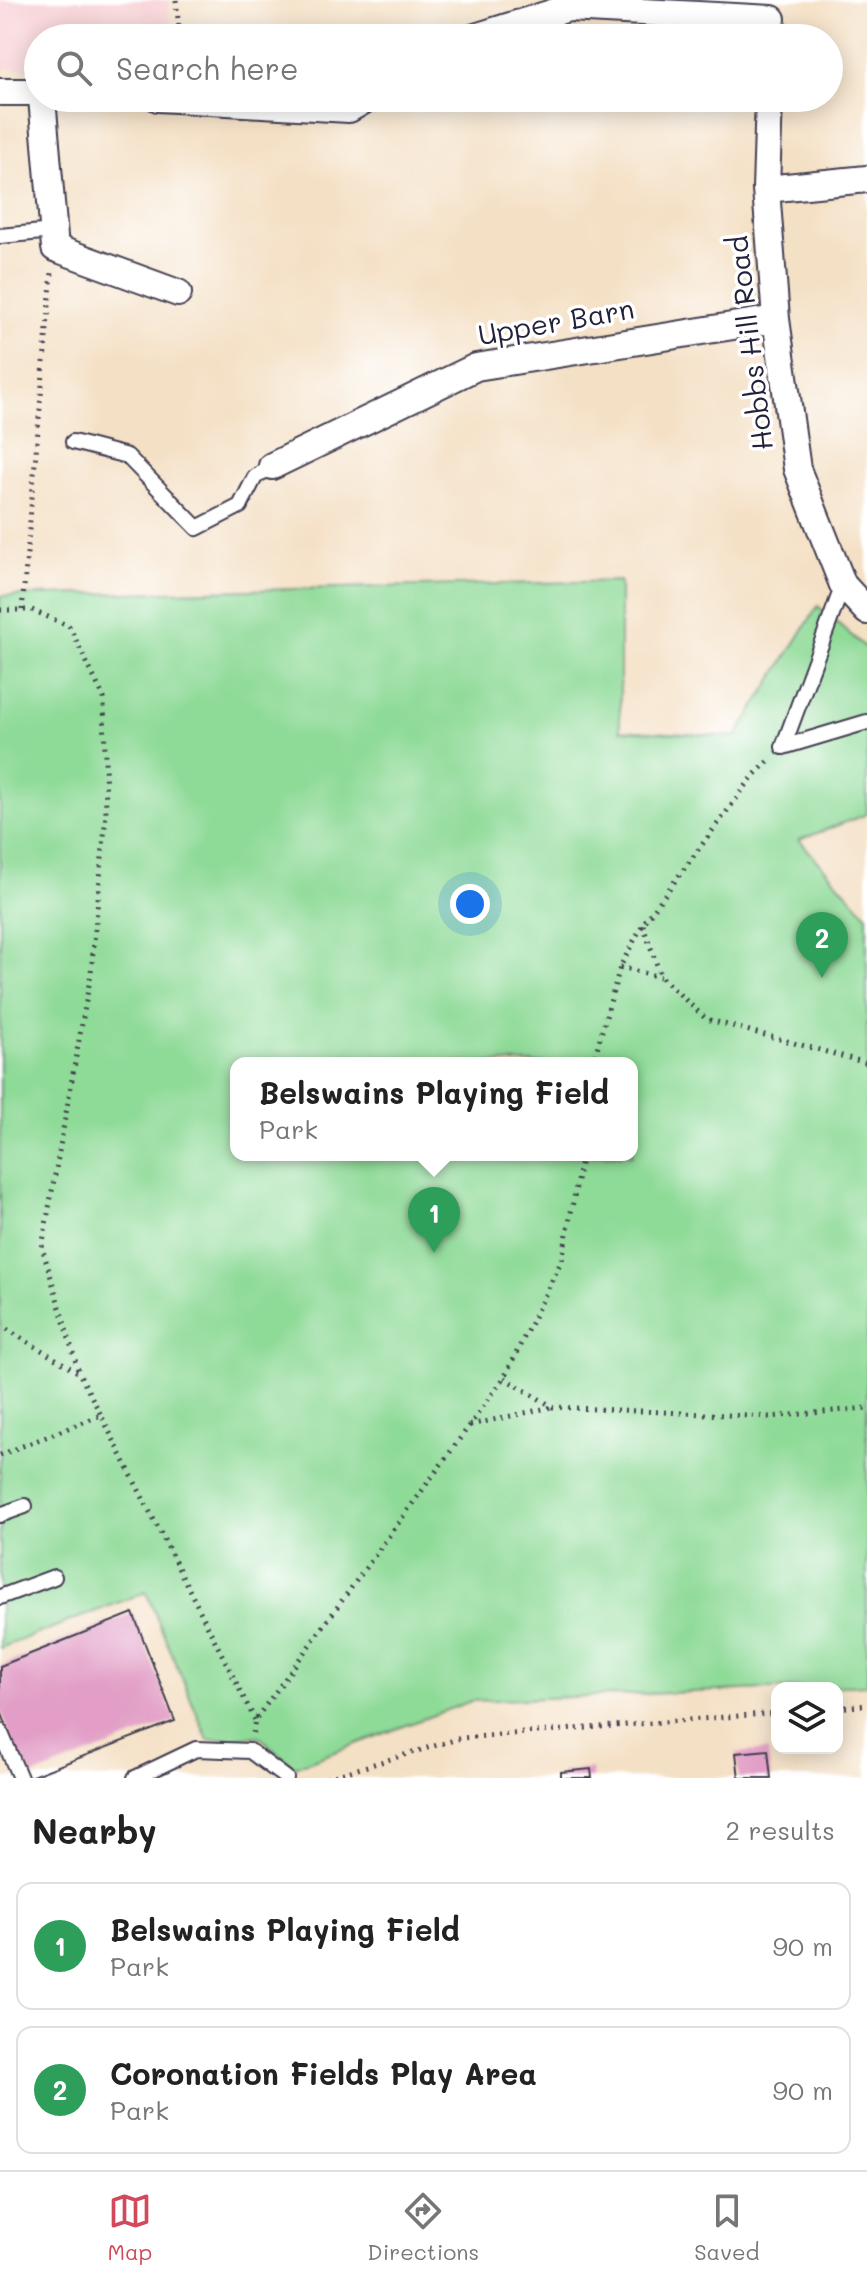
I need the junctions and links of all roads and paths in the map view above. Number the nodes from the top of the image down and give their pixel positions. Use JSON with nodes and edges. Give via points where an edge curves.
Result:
{"nodes":[{"id":1,"x":176,"y":0,"type":"edge"},
{"id":2,"x":772,"y":19,"type":"edge"},
{"id":3,"x":179,"y":24,"type":"edge"},
{"id":4,"x":517,"y":24,"type":"edge"},
{"id":5,"x":0,"y":92,"type":"edge"},
{"id":6,"x":24,"y":92,"type":"edge"},
{"id":7,"x":43,"y":112,"type":"edge"},
{"id":8,"x":769,"y":112,"type":"edge"},
{"id":9,"x":867,"y":179,"type":"edge"},
{"id":10,"x":766,"y":189,"type":"junction"},
{"id":11,"x":0,"y":236,"type":"edge"},
{"id":12,"x":54,"y":240,"type":"junction"},
{"id":13,"x":178,"y":293,"type":"dead end"},
{"id":14,"x":776,"y":319,"type":"junction"},
{"id":15,"x":73,"y":442,"type":"dead end"},
{"id":16,"x":272,"y":466,"type":"joint"},
{"id":17,"x":843,"y":585,"type":"junction"},
{"id":18,"x":0,"y":610,"type":"edge"},
{"id":19,"x":22,"y":610,"type":"junction"},
{"id":20,"x":867,"y":611,"type":"edge"},
{"id":21,"x":867,"y":722,"type":"edge"},
{"id":22,"x":783,"y":747,"type":"junction"},
{"id":23,"x":643,"y":924,"type":"junction"},
{"id":24,"x":620,"y":967,"type":"junction"},
{"id":25,"x":661,"y":977,"type":"junction"},
{"id":26,"x":595,"y":1057,"type":"edge"},
{"id":27,"x":867,"y":1063,"type":"edge"},
{"id":28,"x":581,"y":1161,"type":"edge"},
{"id":29,"x":0,"y":1325,"type":"edge"},
{"id":30,"x":79,"y":1373,"type":"junction"},
{"id":31,"x":504,"y":1378,"type":"junction"},
{"id":32,"x":553,"y":1407,"type":"junction"},
{"id":33,"x":867,"y":1408,"type":"edge"},
{"id":34,"x":101,"y":1415,"type":"junction"},
{"id":35,"x":470,"y":1425,"type":"junction"},
{"id":36,"x":0,"y":1455,"type":"edge"},
{"id":37,"x":25,"y":1506,"type":"dead end"},
{"id":38,"x":0,"y":1515,"type":"edge"},
{"id":39,"x":54,"y":1577,"type":"dead end"},
{"id":40,"x":0,"y":1597,"type":"edge"},
{"id":41,"x":867,"y":1705,"type":"edge"},
{"id":42,"x":843,"y":1707,"type":"edge"},
{"id":43,"x":771,"y":1713,"type":"edge"},
{"id":44,"x":255,"y":1720,"type":"junction"},
{"id":45,"x":0,"y":1731,"type":"edge"},
{"id":46,"x":250,"y":1751,"type":"junction"},
{"id":47,"x":20,"y":1778,"type":"edge"},
{"id":48,"x":135,"y":1778,"type":"edge"},
{"id":49,"x":286,"y":1778,"type":"edge"},
{"id":50,"x":327,"y":1778,"type":"edge"}],
"edges":[{"from":1,"to":3,"type":"path"},
{"from":2,"to":4,"type":"street","via":[[568,8]]},
{"from":5,"to":6,"type":"street"},
{"from":7,"to":12,"type":"street"},
{"from":8,"to":10,"type":"street","name":"Hobbs Hill Road"},
{"from":9,"to":10,"type":"street"},
{"from":10,"to":14,"type":"street","name":"Hobbs Hill Road"},
{"from":11,"to":12,"type":"lane"},
{"from":12,"to":13,"type":"street"},
{"from":12,"to":19,"type":"path"},
{"from":14,"to":16,"type":"street","name":"Upper Barn","via":[[476,367]]},
{"from":14,"to":17,"type":"street","name":"Hobbs Hill Road","via":[[797,469]]},
{"from":15,"to":16,"type":"lane","via":[[127,456],[197,528],[240,506],[255,477]]},
{"from":17,"to":20,"type":"street","name":"Hobbs Hill Road"},
{"from":17,"to":22,"type":"lane"},
{"from":18,"to":19,"type":"path"},
{"from":19,"to":30,"type":"path","via":[[69,626],[104,698],[106,815],[91,973],[42,1247]]},
{"from":21,"to":22,"type":"lane"},
{"from":22,"to":23,"type":"path","via":[[754,775]]},
{"from":23,"to":24,"type":"path"},
{"from":23,"to":25,"type":"path"},
{"from":24,"to":25,"type":"path"},
{"from":24,"to":26,"type":"path"},
{"from":25,"to":27,"type":"path","via":[[706,1019]]},
{"from":28,"to":31,"type":"path","via":[[562,1260]]},
{"from":29,"to":30,"type":"path"},
{"from":30,"to":34,"type":"path"},
{"from":31,"to":32,"type":"path"},
{"from":31,"to":35,"type":"path"},
{"from":32,"to":33,"type":"path","via":[[770,1417]]},
{"from":32,"to":35,"type":"path"},
{"from":34,"to":36,"type":"path"},
{"from":34,"to":44,"type":"path"},
{"from":35,"to":44,"type":"path"},
{"from":37,"to":38,"type":"lane"},
{"from":39,"to":40,"type":"lane"},
{"from":41,"to":42,"type":"path"},
{"from":43,"to":50,"type":"path","via":[[461,1738]]},
{"from":44,"to":46,"type":"path"},
{"from":45,"to":47,"type":"lane"},
{"from":46,"to":48,"type":"lane","via":[[196,1749]]},
{"from":46,"to":49,"type":"lane"}]}
